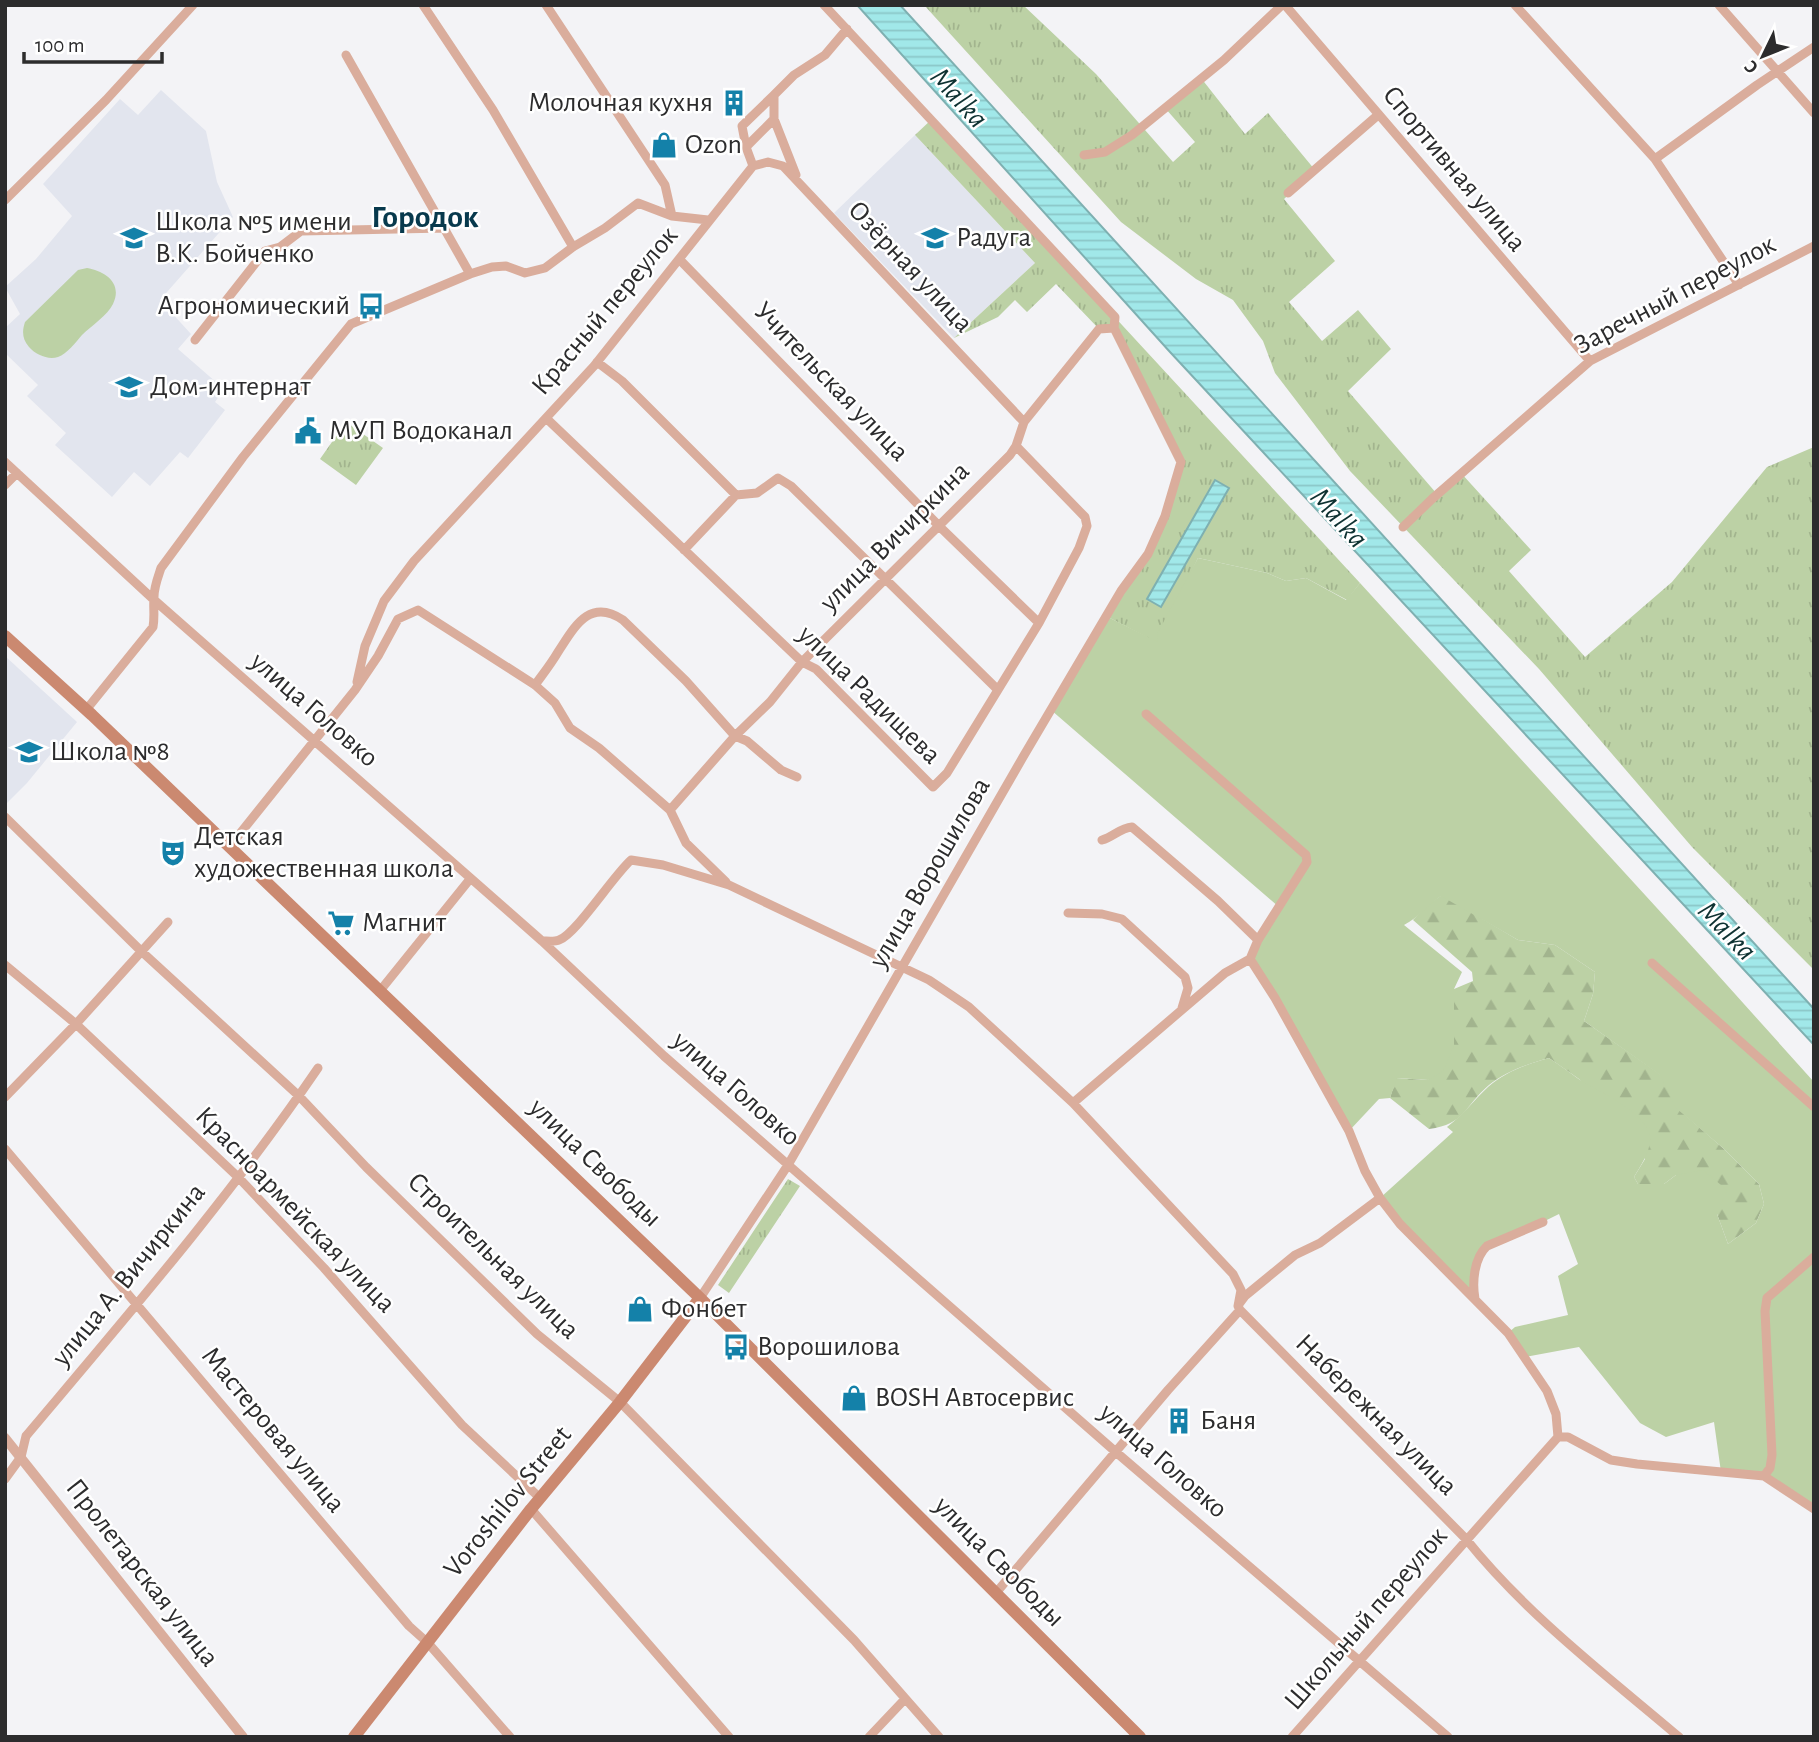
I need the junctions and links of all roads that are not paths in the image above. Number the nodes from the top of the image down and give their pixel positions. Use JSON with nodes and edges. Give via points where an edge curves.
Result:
{"nodes":[{"id":1,"x":192,"y":5,"type":"edge"},
{"id":2,"x":423,"y":5,"type":"edge"},
{"id":3,"x":545,"y":5,"type":"edge"},
{"id":4,"x":824,"y":5,"type":"edge"},
{"id":5,"x":1284,"y":5,"type":"edge"},
{"id":6,"x":1515,"y":5,"type":"edge"},
{"id":7,"x":1719,"y":5,"type":"edge"},
{"id":8,"x":847,"y":29,"type":"junction"},
{"id":9,"x":1814,"y":47,"type":"edge"},
{"id":10,"x":346,"y":55,"type":"dead end"},
{"id":11,"x":1777,"y":73,"type":"junction"},
{"id":12,"x":774,"y":95,"type":"junction"},
{"id":13,"x":1814,"y":113,"type":"edge"},
{"id":14,"x":1378,"y":115,"type":"junction"},
{"id":15,"x":774,"y":120,"type":"junction"},
{"id":16,"x":746,"y":147,"type":"junction"},
{"id":17,"x":1084,"y":155,"type":"dead end"},
{"id":18,"x":1655,"y":159,"type":"junction"},
{"id":19,"x":753,"y":166,"type":"junction"},
{"id":20,"x":799,"y":183,"type":"junction"},
{"id":21,"x":1288,"y":193,"type":"dead end"},
{"id":22,"x":5,"y":201,"type":"edge"},
{"id":23,"x":672,"y":216,"type":"junction"},
{"id":24,"x":708,"y":220,"type":"junction"},
{"id":25,"x":445,"y":228,"type":"junction"},
{"id":26,"x":1814,"y":246,"type":"edge"},
{"id":27,"x":573,"y":247,"type":"junction"},
{"id":28,"x":680,"y":260,"type":"junction"},
{"id":29,"x":470,"y":274,"type":"junction"},
{"id":30,"x":1739,"y":285,"type":"junction"},
{"id":31,"x":1114,"y":328,"type":"junction"},
{"id":32,"x":195,"y":340,"type":"dead end"},
{"id":33,"x":1590,"y":361,"type":"junction"},
{"id":34,"x":597,"y":362,"type":"junction"},
{"id":35,"x":546,"y":418,"type":"junction"},
{"id":36,"x":1024,"y":422,"type":"junction"},
{"id":37,"x":1016,"y":446,"type":"junction"},
{"id":38,"x":5,"y":462,"type":"edge"},
{"id":39,"x":17,"y":473,"type":"junction"},
{"id":40,"x":5,"y":485,"type":"edge"},
{"id":41,"x":736,"y":495,"type":"junction"},
{"id":42,"x":939,"y":526,"type":"junction"},
{"id":43,"x":1404,"y":527,"type":"dead end"},
{"id":44,"x":684,"y":550,"type":"junction"},
{"id":45,"x":884,"y":580,"type":"junction"},
{"id":46,"x":153,"y":599,"type":"junction"},
{"id":47,"x":1039,"y":623,"type":"junction"},
{"id":48,"x":5,"y":636,"type":"edge"},
{"id":49,"x":802,"y":662,"type":"junction"},
{"id":50,"x":535,"y":685,"type":"junction"},
{"id":51,"x":998,"y":689,"type":"junction"},
{"id":52,"x":355,"y":690,"type":"junction"},
{"id":53,"x":86,"y":710,"type":"junction"},
{"id":54,"x":1146,"y":714,"type":"dead end"},
{"id":55,"x":735,"y":736,"type":"junction"},
{"id":56,"x":315,"y":741,"type":"junction"},
{"id":57,"x":797,"y":777,"type":"dead end"},
{"id":58,"x":670,"y":810,"type":"junction"},
{"id":59,"x":6,"y":820,"type":"edge"},
{"id":60,"x":1102,"y":840,"type":"dead end"},
{"id":61,"x":230,"y":846,"type":"junction"},
{"id":62,"x":470,"y":878,"type":"junction"},
{"id":63,"x":729,"y":885,"type":"junction"},
{"id":64,"x":1069,"y":913,"type":"dead end"},
{"id":65,"x":167,"y":922,"type":"dead end"},
{"id":66,"x":1258,"y":940,"type":"junction"},
{"id":67,"x":542,"y":941,"type":"junction"},
{"id":68,"x":141,"y":951,"type":"junction"},
{"id":69,"x":1250,"y":959,"type":"junction"},
{"id":70,"x":1651,"y":963,"type":"dead end"},
{"id":71,"x":5,"y":965,"type":"edge"},
{"id":72,"x":902,"y":967,"type":"junction"},
{"id":73,"x":380,"y":992,"type":"junction"},
{"id":74,"x":1182,"y":1010,"type":"junction"},
{"id":75,"x":76,"y":1024,"type":"junction"},
{"id":76,"x":318,"y":1068,"type":"dead end"},
{"id":77,"x":299,"y":1096,"type":"junction"},
{"id":78,"x":5,"y":1097,"type":"edge"},
{"id":79,"x":1073,"y":1103,"type":"junction"},
{"id":80,"x":1814,"y":1107,"type":"edge"},
{"id":81,"x":5,"y":1149,"type":"edge"},
{"id":82,"x":788,"y":1165,"type":"junction"},
{"id":83,"x":238,"y":1177,"type":"junction"},
{"id":84,"x":1380,"y":1198,"type":"junction"},
{"id":85,"x":1543,"y":1222,"type":"dead end"},
{"id":86,"x":1814,"y":1257,"type":"edge"},
{"id":87,"x":700,"y":1298,"type":"junction"},
{"id":88,"x":1475,"y":1299,"type":"junction"},
{"id":89,"x":137,"y":1304,"type":"junction"},
{"id":90,"x":1239,"y":1308,"type":"junction"},
{"id":91,"x":620,"y":1402,"type":"junction"},
{"id":92,"x":1558,"y":1437,"type":"junction"},
{"id":93,"x":5,"y":1438,"type":"edge"},
{"id":94,"x":1117,"y":1453,"type":"junction"},
{"id":95,"x":21,"y":1457,"type":"junction"},
{"id":96,"x":1764,"y":1476,"type":"junction"},
{"id":97,"x":5,"y":1479,"type":"edge"},
{"id":98,"x":540,"y":1498,"type":"junction"},
{"id":99,"x":1814,"y":1508,"type":"edge"},
{"id":100,"x":531,"y":1509,"type":"junction"},
{"id":101,"x":1466,"y":1539,"type":"junction"},
{"id":102,"x":995,"y":1594,"type":"junction"},
{"id":103,"x":428,"y":1643,"type":"junction"},
{"id":104,"x":1360,"y":1660,"type":"junction"},
{"id":105,"x":905,"y":1699,"type":"junction"},
{"id":106,"x":243,"y":1737,"type":"edge"},
{"id":107,"x":354,"y":1737,"type":"edge"},
{"id":108,"x":510,"y":1737,"type":"edge"},
{"id":109,"x":729,"y":1737,"type":"edge"},
{"id":110,"x":869,"y":1737,"type":"edge"},
{"id":111,"x":939,"y":1737,"type":"edge"},
{"id":112,"x":1140,"y":1737,"type":"edge"},
{"id":113,"x":1292,"y":1737,"type":"edge"},
{"id":114,"x":1448,"y":1737,"type":"edge"},
{"id":115,"x":1679,"y":1737,"type":"edge"}],
"edges":[{"from":1,"to":22,"type":"street"},
{"from":2,"to":27,"type":"street","via":[[493,110]]},
{"from":3,"to":23,"type":"street","via":[[665,185]]},
{"from":4,"to":8,"type":"street"},
{"from":5,"to":14,"type":"street","name":"Спортивная улица"},
{"from":5,"to":17,"type":"street","via":[[1132,135],[1105,152]]},
{"from":6,"to":18,"type":"street"},
{"from":7,"to":11,"type":"street"},
{"from":8,"to":12,"type":"street","via":[[825,55]]},
{"from":8,"to":31,"type":"street","via":[[1115,317]]},
{"from":9,"to":11,"type":"street"},
{"from":10,"to":25,"type":"street"},
{"from":11,"to":13,"type":"street"},
{"from":11,"to":18,"type":"street"},
{"from":12,"to":15,"type":"street"},
{"from":12,"to":16,"type":"street","via":[[742,126]]},
{"from":14,"to":21,"type":"street"},
{"from":14,"to":33,"type":"street","name":"Спортивная улица"},
{"from":15,"to":16,"type":"street"},
{"from":15,"to":20,"type":"street"},
{"from":16,"to":19,"type":"street"},
{"from":18,"to":30,"type":"street"},
{"from":19,"to":20,"type":"street","name":"Озёрная улица","via":[[768,162],[783,166]]},
{"from":19,"to":24,"type":"street","name":"Красный переулок"},
{"from":20,"to":36,"type":"street","name":"Озёрная улица"},
{"from":23,"to":24,"type":"street"},
{"from":23,"to":27,"type":"street","via":[[638,203]]},
{"from":24,"to":28,"type":"street","name":"Красный переулок"},
{"from":25,"to":29,"type":"street"},
{"from":25,"to":32,"type":"street","via":[[301,230],[280,247],[265,251]]},
{"from":26,"to":30,"type":"street","name":"Заречный переулок"},
{"from":27,"to":29,"type":"street","via":[[545,268],[525,273],[492,267]]},
{"from":28,"to":34,"type":"street","name":"Красный переулок"},
{"from":28,"to":42,"type":"street","name":"Учительская улица"},
{"from":29,"to":46,"type":"street","via":[[351,324],[179,542],[161,568]]},
{"from":30,"to":33,"type":"street","name":"Заречный переулок"},
{"from":31,"to":36,"type":"street","name":"улица Вичиркина","via":[[1099,329]]},
{"from":31,"to":72,"type":"street","name":"улица Ворошилова","via":[[1181,462],[1165,516],[1148,554],[1116,600]]},
{"from":33,"to":43,"type":"street","name":"Заречный переулок"},
{"from":34,"to":35,"type":"street","name":"Красный переулок"},
{"from":34,"to":41,"type":"street"},
{"from":35,"to":44,"type":"street","name":"улица Радищева"},
{"from":35,"to":52,"type":"street","name":"Красный переулок","via":[[414,561],[384,601],[365,646]]},
{"from":36,"to":37,"type":"street","name":"улица Вичиркина"},
{"from":37,"to":42,"type":"street","name":"улица Вичиркина"},
{"from":37,"to":47,"type":"street","name":"улица Радищева","via":[[1085,517],[1087,526]]},
{"from":38,"to":39,"type":"street","name":"улица Головко"},
{"from":39,"to":40,"type":"street"},
{"from":39,"to":46,"type":"street","name":"улица Головко"},
{"from":41,"to":44,"type":"street"},
{"from":41,"to":45,"type":"street","via":[[757,493],[772,480],[783,480]]},
{"from":42,"to":45,"type":"street","name":"улица Вичиркина"},
{"from":42,"to":47,"type":"street","name":"Учительская улица"},
{"from":44,"to":49,"type":"street","name":"улица Радищева"},
{"from":45,"to":49,"type":"street","name":"улица Вичиркина"},
{"from":45,"to":51,"type":"street"},
{"from":46,"to":53,"type":"street","via":[[153,627]]},
{"from":46,"to":56,"type":"street","name":"улица Головко"},
{"from":47,"to":51,"type":"street","name":"улица Радищева"},
{"from":48,"to":53,"type":"main road","name":"улица Свободы"},
{"from":49,"to":51,"type":"street","name":"улица Радищева","via":[[816,668],[933,787],[947,773]]},
{"from":49,"to":55,"type":"street","name":"улица Вичиркина"},
{"from":50,"to":52,"type":"street","name":"Красный переулок","via":[[418,610],[398,619]]},
{"from":50,"to":55,"type":"street","via":[[582,619],[604,611],[623,620]]},
{"from":50,"to":58,"type":"street","via":[[555,703],[570,728]]},
{"from":52,"to":56,"type":"street","name":"Красный переулок"},
{"from":53,"to":61,"type":"main road","name":"улица Свободы"},
{"from":54,"to":66,"type":"street","via":[[1306,855],[1307,862]]},
{"from":55,"to":57,"type":"street"},
{"from":55,"to":58,"type":"street","name":"улица Вичиркина"},
{"from":56,"to":61,"type":"street","name":"Красный переулок"},
{"from":56,"to":62,"type":"street","name":"улица Головко"},
{"from":58,"to":63,"type":"street","via":[[686,843]]},
{"from":59,"to":68,"type":"street","name":"Строительная улица"},
{"from":60,"to":66,"type":"street","via":[[1122,828],[1132,828]]},
{"from":61,"to":73,"type":"main road","name":"улица Свободы"},
{"from":62,"to":67,"type":"street","name":"улица Головко"},
{"from":62,"to":73,"type":"street"},
{"from":63,"to":67,"type":"street","via":[[631,860],[574,928],[559,940]]},
{"from":63,"to":72,"type":"street"},
{"from":64,"to":74,"type":"street","via":[[1122,919],[1185,978],[1188,988]]},
{"from":65,"to":68,"type":"street"},
{"from":66,"to":69,"type":"street"},
{"from":67,"to":82,"type":"street","name":"улица Головко"},
{"from":68,"to":75,"type":"street"},
{"from":68,"to":77,"type":"street","name":"Строительная улица"},
{"from":69,"to":74,"type":"street","via":[[1225,973]]},
{"from":69,"to":84,"type":"street","via":[[1349,1131]]},
{"from":70,"to":80,"type":"street"},
{"from":71,"to":75,"type":"street","name":"Красноармейская улица"},
{"from":72,"to":79,"type":"street","via":[[969,1007]]},
{"from":72,"to":82,"type":"street","name":"улица Ворошилова"},
{"from":73,"to":87,"type":"main road","name":"улица Свободы"},
{"from":74,"to":79,"type":"street"},
{"from":75,"to":78,"type":"street"},
{"from":75,"to":83,"type":"street","name":"Красноармейская улица"},
{"from":76,"to":77,"type":"street","name":"улица А. Вичиркина"},
{"from":77,"to":83,"type":"street","name":"улица А. Вичиркина"},
{"from":77,"to":91,"type":"street","name":"Строительная улица","via":[[537,1334]]},
{"from":79,"to":90,"type":"street","via":[[1233,1274],[1241,1290]]},
{"from":81,"to":89,"type":"street","name":"Мастеровая улица"},
{"from":82,"to":87,"type":"street","name":"улица Ворошилова"},
{"from":82,"to":94,"type":"street","name":"улица Головко"},
{"from":83,"to":89,"type":"street","name":"улица А. Вичиркина"},
{"from":83,"to":98,"type":"street","name":"Красноармейская улица","via":[[462,1425]]},
{"from":84,"to":88,"type":"street"},
{"from":84,"to":90,"type":"street","via":[[1320,1243],[1295,1255],[1245,1296]]},
{"from":85,"to":88,"type":"street","via":[[1480,1253],[1472,1285]]},
{"from":86,"to":96,"type":"street","via":[[1768,1298],[1765,1311],[1772,1455]]},
{"from":87,"to":91,"type":"main road","name":"Voroshilov Street"},
{"from":87,"to":102,"type":"main road","name":"улица Свободы"},
{"from":88,"to":92,"type":"street","via":[[1508,1333],[1547,1391]]},
{"from":89,"to":95,"type":"street","name":"улица А. Вичиркина","via":[[26,1436]]},
{"from":89,"to":103,"type":"street","name":"Мастеровая улица"},
{"from":90,"to":94,"type":"street"},
{"from":90,"to":101,"type":"street","name":"Набережная улица"},
{"from":91,"to":98,"type":"main road","name":"Voroshilov Street"},
{"from":91,"to":105,"type":"street","name":"Строительная улица","via":[[854,1640]]},
{"from":92,"to":96,"type":"street","via":[[1568,1437],[1611,1460]]},
{"from":92,"to":101,"type":"street","name":"Школьный переулок"},
{"from":93,"to":95,"type":"street","name":"Пролетарская улица"},
{"from":94,"to":102,"type":"street"},
{"from":94,"to":104,"type":"street","name":"улица Головко"},
{"from":95,"to":97,"type":"street","name":"улица А. Вичиркина"},
{"from":95,"to":106,"type":"street","name":"Пролетарская улица"},
{"from":96,"to":99,"type":"street"},
{"from":98,"to":100,"type":"main road","name":"Voroshilov Street"},
{"from":100,"to":103,"type":"main road","name":"Voroshilov Street"},
{"from":100,"to":109,"type":"street"},
{"from":101,"to":104,"type":"street","name":"Школьный переулок"},
{"from":101,"to":115,"type":"street","name":"Набережная улица","via":[[1489,1568],[1581,1654]]},
{"from":102,"to":112,"type":"main road","name":"улица Свободы"},
{"from":103,"to":107,"type":"main road","name":"Voroshilov Street"},
{"from":103,"to":108,"type":"street","name":"Мастеровая улица"},
{"from":104,"to":113,"type":"street","name":"Школьный переулок"},
{"from":104,"to":114,"type":"street","name":"улица Головко"},
{"from":105,"to":110,"type":"street"},
{"from":105,"to":111,"type":"street","name":"Строительная улица"}]}
